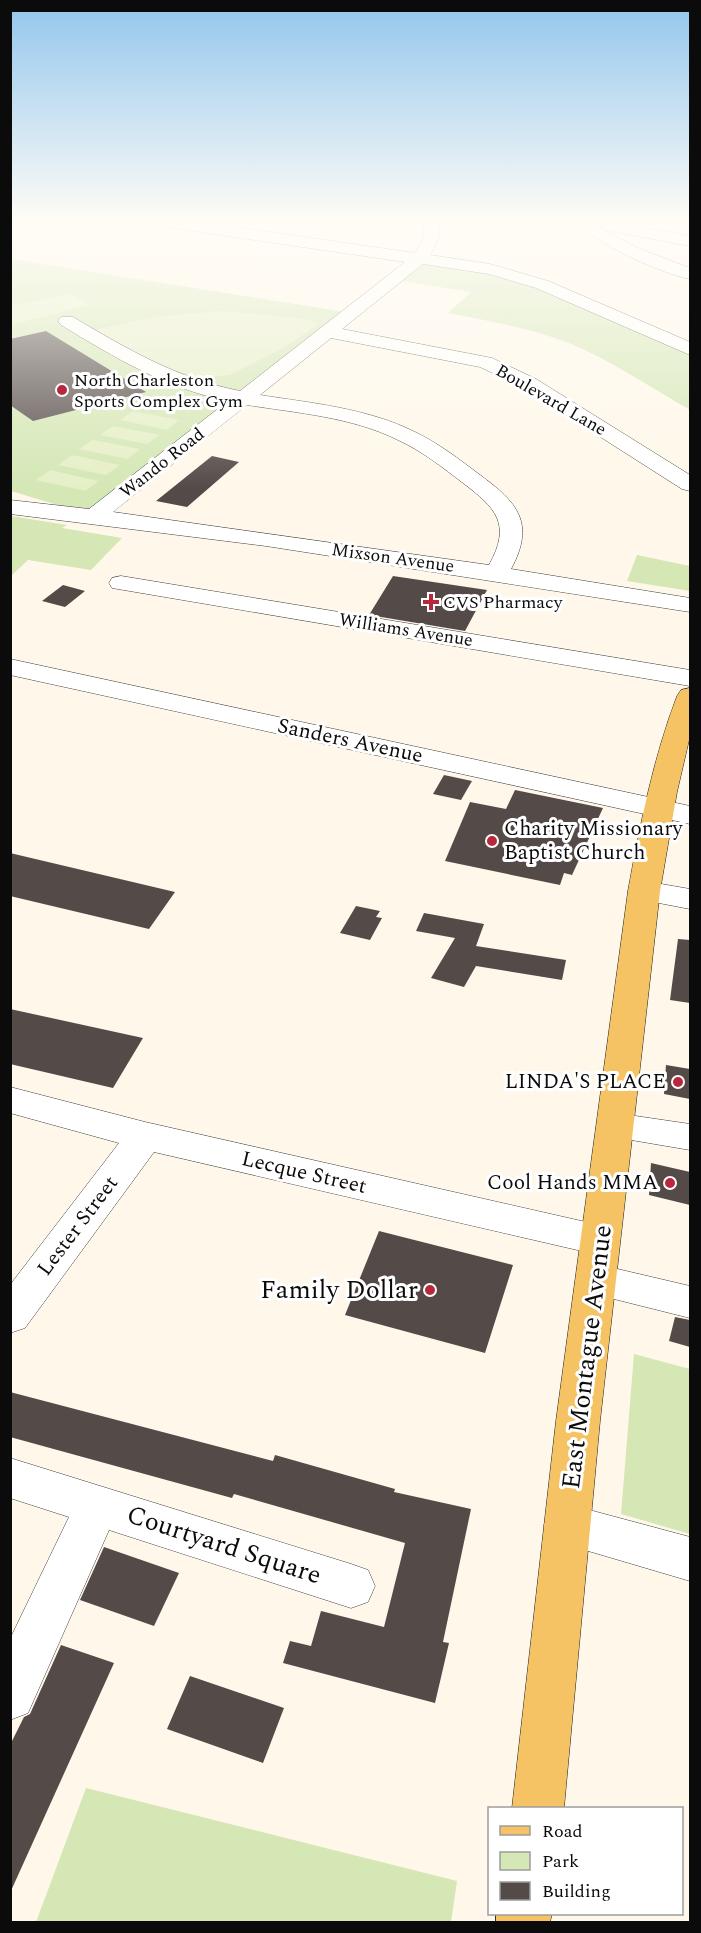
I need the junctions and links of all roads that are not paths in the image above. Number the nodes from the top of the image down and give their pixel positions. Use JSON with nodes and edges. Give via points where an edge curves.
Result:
{"nodes":[{"id":1,"x":358,"y":308,"type":"edge"},
{"id":2,"x":598,"y":308,"type":"edge"},
{"id":3,"x":67,"y":321,"type":"dead end"},
{"id":4,"x":329,"y":332,"type":"junction"},
{"id":5,"x":690,"y":349,"type":"edge"},
{"id":6,"x":247,"y":397,"type":"junction"},
{"id":7,"x":690,"y":484,"type":"edge"},
{"id":8,"x":10,"y":491,"type":"edge"},
{"id":9,"x":10,"y":507,"type":"edge"},
{"id":10,"x":94,"y":516,"type":"junction"},
{"id":11,"x":497,"y":573,"type":"junction"},
{"id":12,"x":121,"y":583,"type":"dead end"},
{"id":13,"x":690,"y":605,"type":"edge"},
{"id":14,"x":10,"y":667,"type":"edge"},
{"id":15,"x":690,"y":678,"type":"edge"},
{"id":16,"x":690,"y":696,"type":"edge"},
{"id":17,"x":657,"y":807,"type":"junction"},
{"id":18,"x":690,"y":815,"type":"edge"},
{"id":19,"x":644,"y":891,"type":"junction"},
{"id":20,"x":690,"y":899,"type":"edge"},
{"id":21,"x":10,"y":1100,"type":"edge"},
{"id":22,"x":615,"y":1126,"type":"junction"},
{"id":23,"x":146,"y":1136,"type":"junction"},
{"id":24,"x":690,"y":1137,"type":"edge"},
{"id":25,"x":600,"y":1240,"type":"junction"},
{"id":26,"x":596,"y":1280,"type":"junction"},
{"id":27,"x":690,"y":1302,"type":"edge"},
{"id":28,"x":10,"y":1316,"type":"edge"},
{"id":29,"x":10,"y":1478,"type":"edge"},
{"id":30,"x":98,"y":1505,"type":"junction"},
{"id":31,"x":567,"y":1525,"type":"junction"},
{"id":32,"x":690,"y":1559,"type":"edge"},
{"id":33,"x":351,"y":1586,"type":"dead end"},
{"id":34,"x":10,"y":1695,"type":"edge"},
{"id":35,"x":538,"y":1807,"type":"edge"}],
"edges":[{"from":1,"to":4,"type":"street","name":"Wando Road"},
{"from":2,"to":5,"type":"street"},
{"from":3,"to":6,"type":"street","via":[[162,376]]},
{"from":4,"to":6,"type":"street","name":"Wando Road"},
{"from":4,"to":7,"type":"street","name":"Boulevard Lane","via":[[485,362],[530,383]]},
{"from":6,"to":10,"type":"street","name":"Wando Road"},
{"from":6,"to":11,"type":"street","via":[[360,419],[398,432],[458,468],[493,494],[514,530],[510,552]]},
{"from":8,"to":10,"type":"street"},
{"from":9,"to":10,"type":"street"},
{"from":10,"to":11,"type":"street","name":"Mixson Avenue"},
{"from":11,"to":13,"type":"street","name":"Mixson Avenue"},
{"from":12,"to":15,"type":"street","name":"Williams Avenue"},
{"from":14,"to":17,"type":"street","name":"Sanders Avenue"},
{"from":16,"to":17,"type":"main road","name":"East Montague Avenue","via":[[677,729]]},
{"from":17,"to":18,"type":"street","name":"Sanders Avenue"},
{"from":17,"to":19,"type":"main road","name":"East Montague Avenue"},
{"from":19,"to":20,"type":"street"},
{"from":19,"to":22,"type":"main road","name":"East Montague Avenue"},
{"from":21,"to":23,"type":"street","name":"Lecque Street"},
{"from":22,"to":24,"type":"street"},
{"from":22,"to":25,"type":"main road","name":"East Montague Avenue"},
{"from":23,"to":25,"type":"street","name":"Lecque Street"},
{"from":23,"to":28,"type":"street","name":"Lester Street"},
{"from":25,"to":26,"type":"main road","name":"East Montague Avenue"},
{"from":26,"to":27,"type":"street"},
{"from":26,"to":31,"type":"main road","name":"East Montague Avenue"},
{"from":29,"to":30,"type":"street","name":"Courtyard Square"},
{"from":30,"to":33,"type":"street","name":"Courtyard Square"},
{"from":30,"to":34,"type":"street","name":"Courtyard Square"},
{"from":31,"to":32,"type":"street"},
{"from":31,"to":35,"type":"main road","name":"East Montague Avenue"}]}
